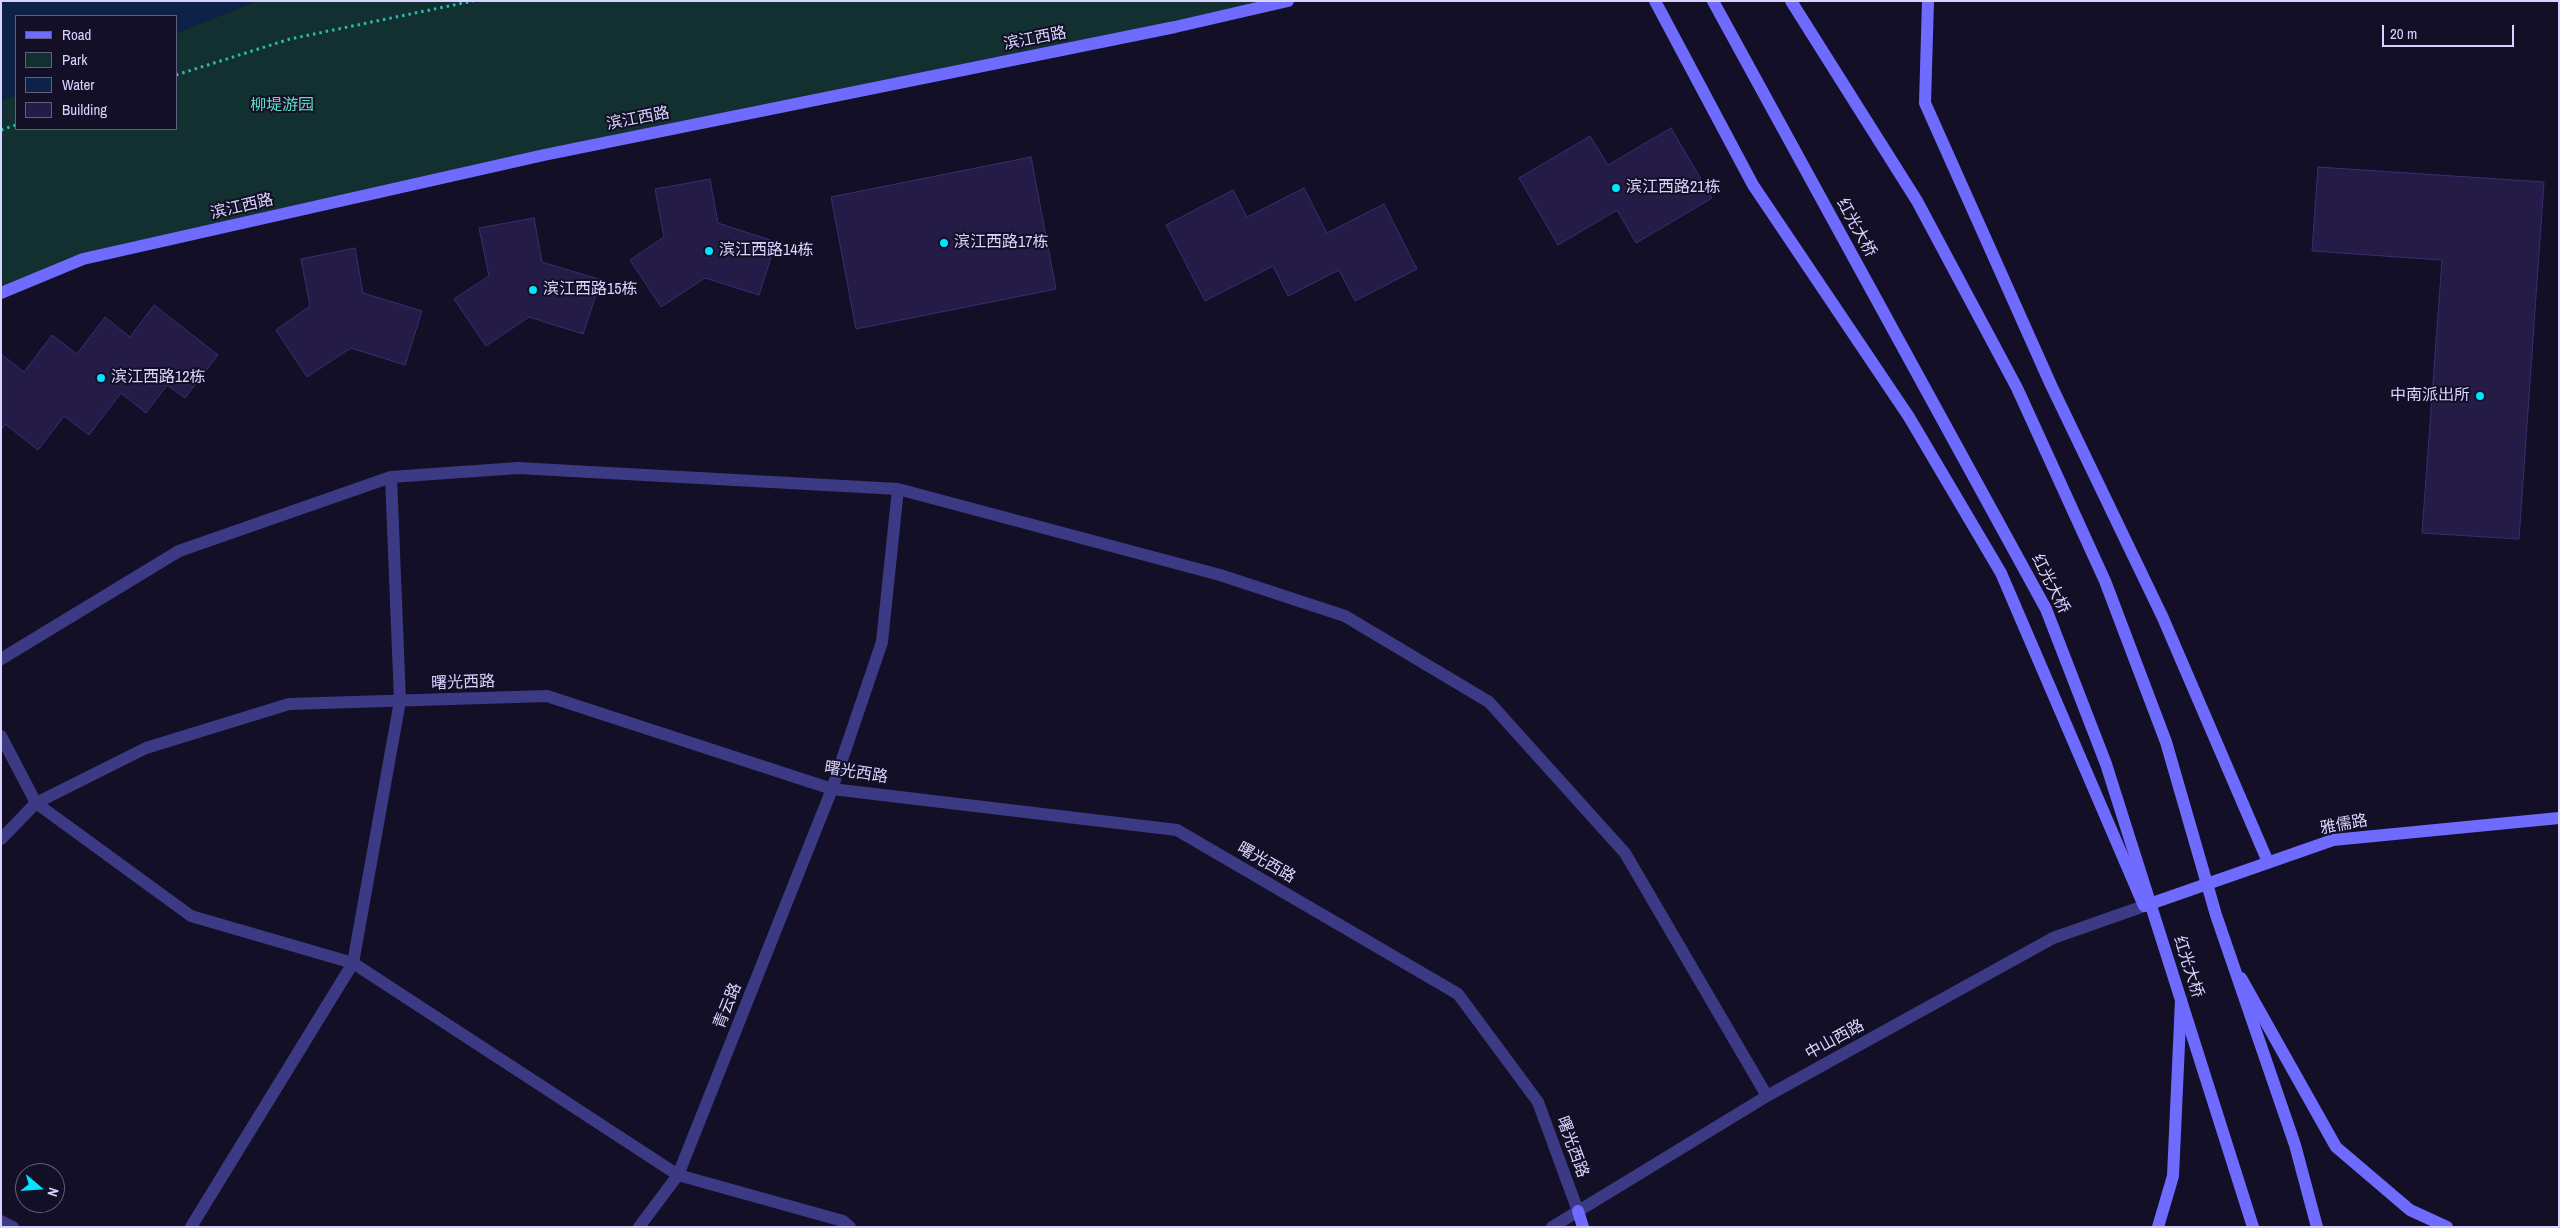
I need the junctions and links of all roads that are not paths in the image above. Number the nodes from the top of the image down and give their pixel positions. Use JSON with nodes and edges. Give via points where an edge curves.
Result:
{"nodes":[{"id":1,"x":1288,"y":1,"type":"edge"},
{"id":2,"x":1656,"y":1,"type":"edge"},
{"id":3,"x":1713,"y":1,"type":"edge"},
{"id":4,"x":1791,"y":1,"type":"edge"},
{"id":5,"x":1928,"y":1,"type":"edge"},
{"id":6,"x":1,"y":293,"type":"edge"},
{"id":7,"x":391,"y":477,"type":"junction"},
{"id":8,"x":898,"y":489,"type":"junction"},
{"id":9,"x":1,"y":659,"type":"edge"},
{"id":10,"x":400,"y":701,"type":"junction"},
{"id":11,"x":1,"y":736,"type":"edge"},
{"id":12,"x":832,"y":789,"type":"junction"},
{"id":13,"x":36,"y":803,"type":"junction"},
{"id":14,"x":2559,"y":818,"type":"edge"},
{"id":15,"x":1,"y":839,"type":"edge"},
{"id":16,"x":2268,"y":862,"type":"junction"},
{"id":17,"x":2144,"y":906,"type":"junction"},
{"id":18,"x":2231,"y":960,"type":"junction"},
{"id":19,"x":353,"y":963,"type":"junction"},
{"id":20,"x":2181,"y":997,"type":"junction"},
{"id":21,"x":1767,"y":1096,"type":"junction"},
{"id":22,"x":678,"y":1175,"type":"junction"},
{"id":23,"x":1578,"y":1211,"type":"junction"},
{"id":24,"x":1,"y":1221,"type":"edge"},
{"id":25,"x":13,"y":1227,"type":"edge"},
{"id":26,"x":191,"y":1227,"type":"edge"},
{"id":27,"x":639,"y":1227,"type":"edge"},
{"id":28,"x":850,"y":1227,"type":"edge"},
{"id":29,"x":1552,"y":1227,"type":"edge"},
{"id":30,"x":1583,"y":1227,"type":"edge"},
{"id":31,"x":2158,"y":1227,"type":"edge"},
{"id":32,"x":2253,"y":1227,"type":"edge"},
{"id":33,"x":2316,"y":1227,"type":"edge"},
{"id":34,"x":2447,"y":1227,"type":"edge"}],
"edges":[{"from":1,"to":6,"type":"street","name":"滨江西路","via":[[1175,27],[525,159],[83,260]]},
{"from":2,"to":17,"type":"street","via":[[1754,185],[1909,417],[2001,573]]},
{"from":3,"to":20,"type":"street","name":"红光大桥","bridge":true,"via":[[2046,609],[2106,764]]},
{"from":4,"to":18,"type":"street","bridge":true,"via":[[1916,201],[2017,388],[2105,581],[2166,742]]},
{"from":5,"to":16,"type":"street","via":[[1925,103],[2050,385],[2163,618]]},
{"from":7,"to":8,"type":"street","via":[[518,468]]},
{"from":7,"to":9,"type":"street","via":[[180,551]]},
{"from":7,"to":10,"type":"street"},
{"from":8,"to":12,"type":"street","name":"青云路","via":[[882,642]]},
{"from":8,"to":21,"type":"street","via":[[1220,575],[1345,616],[1489,702],[1625,853]]},
{"from":10,"to":12,"type":"street","name":"曙光西路","via":[[547,696]]},
{"from":10,"to":13,"type":"street","name":"曙光西路","via":[[289,704],[146,748]]},
{"from":10,"to":19,"type":"street"},
{"from":11,"to":13,"type":"street"},
{"from":12,"to":22,"type":"street","name":"青云路"},
{"from":12,"to":23,"type":"street","name":"曙光西路","via":[[1177,830],[1458,994],[1538,1102]]},
{"from":13,"to":15,"type":"street","name":"曙光西路"},
{"from":13,"to":19,"type":"street","via":[[192,916]]},
{"from":14,"to":16,"type":"street","name":"雅儒路","via":[[2333,840]]},
{"from":16,"to":17,"type":"street","name":"雅儒路"},
{"from":17,"to":21,"type":"street","name":"中山西路","via":[[2053,938]]},
{"from":18,"to":33,"type":"street","bridge":true,"via":[[2295,1145]]},
{"from":18,"to":34,"type":"street","bridge":true,"via":[[2336,1147],[2410,1210]]},
{"from":19,"to":22,"type":"street"},
{"from":19,"to":26,"type":"street"},
{"from":20,"to":31,"type":"street","bridge":true,"via":[[2173,1176]]},
{"from":20,"to":32,"type":"street","name":"红光大桥","bridge":true},
{"from":21,"to":23,"type":"street","name":"中山西路"},
{"from":22,"to":27,"type":"street","name":"青云路"},
{"from":22,"to":28,"type":"street","via":[[842,1221]]},
{"from":23,"to":29,"type":"street","name":"中山西路"},
{"from":23,"to":30,"type":"street"},
{"from":24,"to":25,"type":"street"}]}
